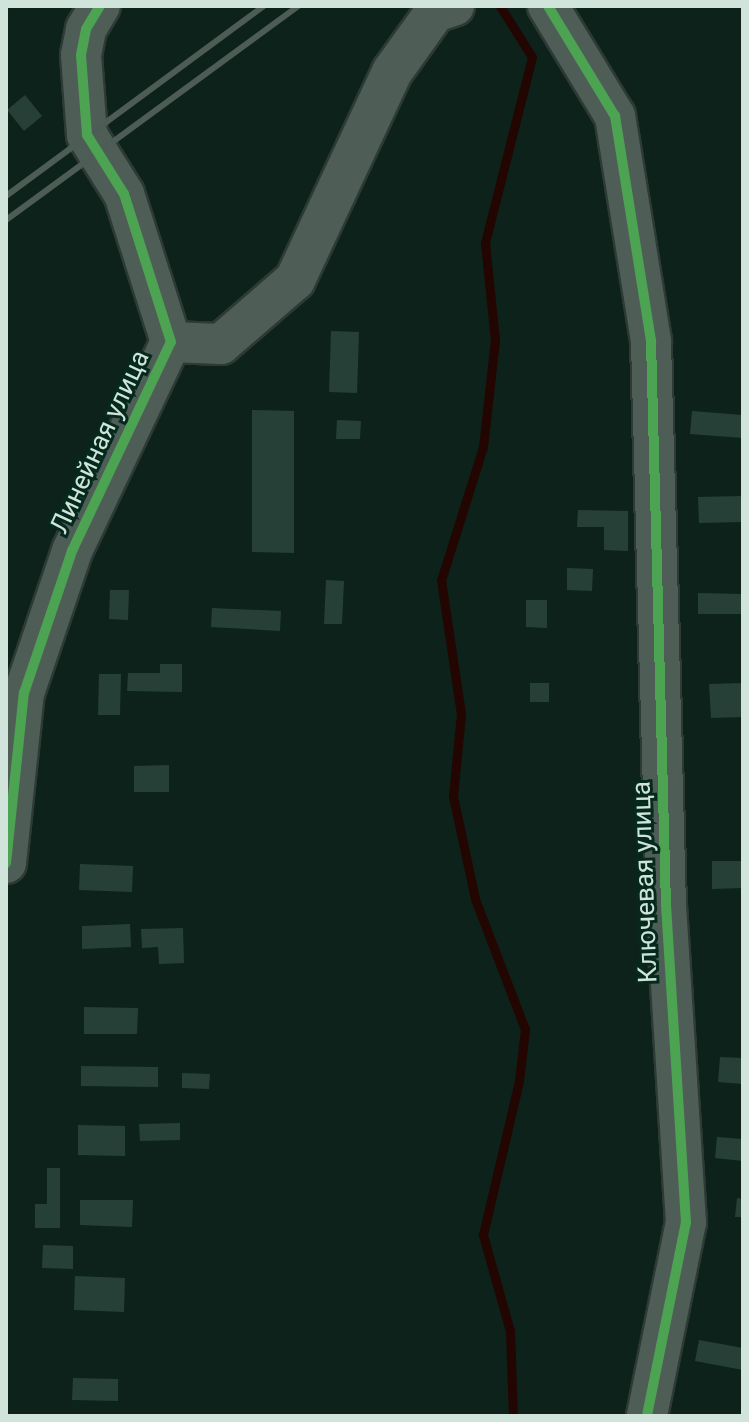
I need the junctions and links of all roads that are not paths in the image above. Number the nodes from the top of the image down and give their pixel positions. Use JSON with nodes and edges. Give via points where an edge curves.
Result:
{"nodes":[{"id":1,"x":454,"y":6,"type":"edge"},
{"id":2,"x":548,"y":6,"type":"edge"},
{"id":3,"x":99,"y":7,"type":"edge"},
{"id":4,"x":171,"y":342,"type":"junction"},
{"id":5,"x":6,"y":863,"type":"edge"},
{"id":6,"x":647,"y":1416,"type":"edge"}],
"edges":[{"from":1,"to":4,"type":"street","via":[[435,12],[392,72],[295,280],[221,344]]},
{"from":2,"to":6,"type":"street","name":"Ключевая улица","via":[[615,116],[651,341],[666,905],[686,1222]]},
{"from":3,"to":4,"type":"street","name":"Линейная улица","via":[[86,29],[81,55],[87,135],[124,194]]},
{"from":4,"to":5,"type":"street","name":"Линейная улица","via":[[72,551],[24,693]]}]}
